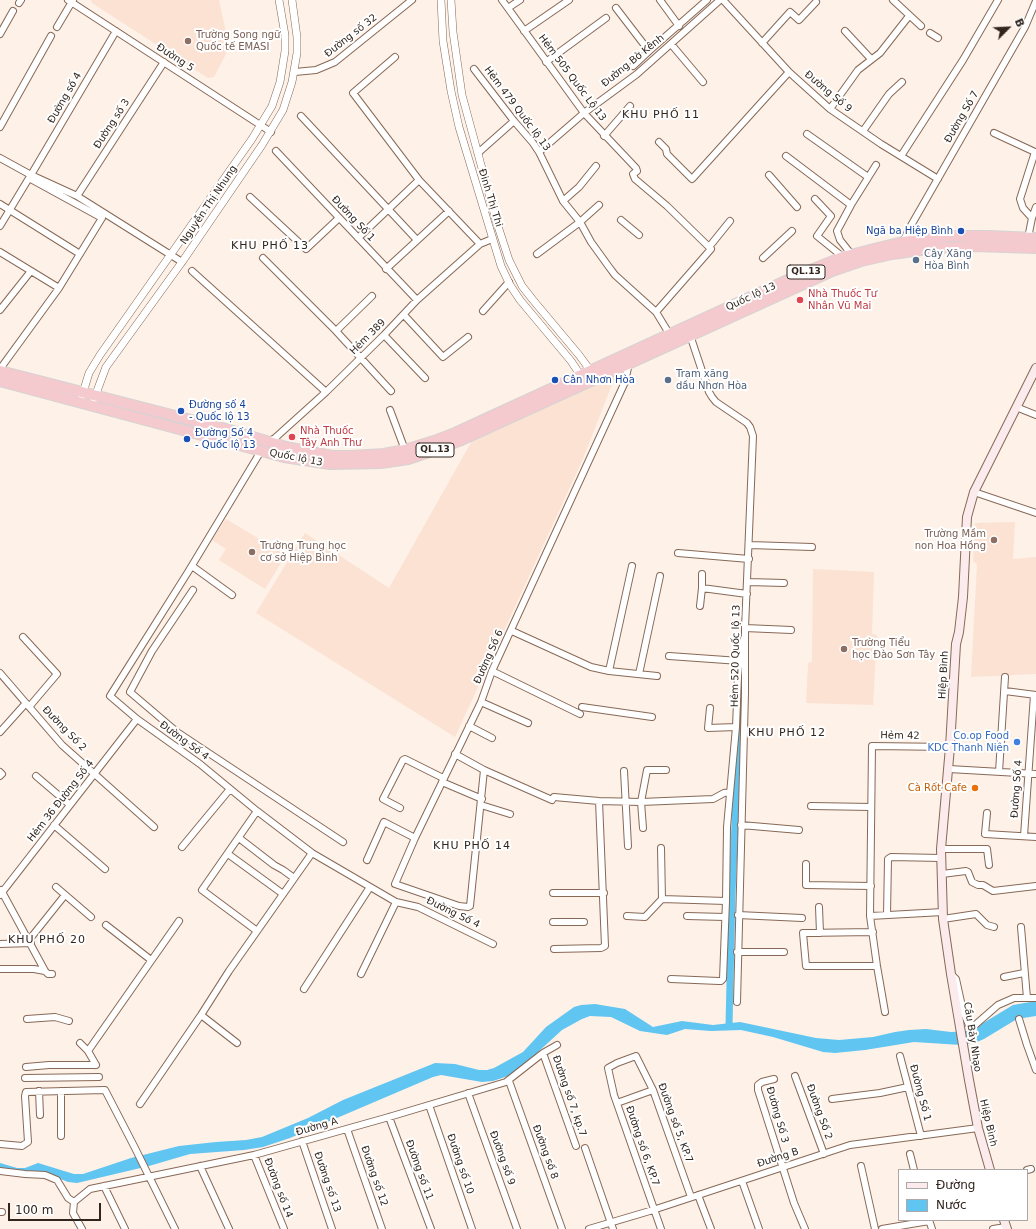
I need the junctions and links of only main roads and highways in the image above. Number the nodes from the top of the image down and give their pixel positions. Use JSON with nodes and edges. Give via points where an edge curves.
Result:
{"nodes":[{"id":1,"x":1032,"y":238,"type":"edge"},
{"id":2,"x":1036,"y":248,"type":"edge"},
{"id":3,"x":1036,"y":368,"type":"edge"},
{"id":4,"x":0,"y":370,"type":"edge"},
{"id":5,"x":594,"y":374,"type":"junction"},
{"id":6,"x":584,"y":379,"type":"junction"},
{"id":7,"x":0,"y":381,"type":"edge"},
{"id":8,"x":81,"y":397,"type":"junction"},
{"id":9,"x":94,"y":400,"type":"junction"},
{"id":10,"x":268,"y":442,"type":"junction"},
{"id":11,"x":261,"y":451,"type":"junction"},
{"id":12,"x":955,"y":997,"type":"joint"},
{"id":13,"x":969,"y":1080,"type":"joint"},
{"id":14,"x":990,"y":1169,"type":"edge"}],
"edges":[{"from":1,"to":5,"type":"highway","name":"Quốc lộ 13","number":"QL.13","via":[[937,238],[903,242],[847,256],[803,273],[670,335]]},
{"from":2,"to":5,"type":"highway","name":"Quốc lộ 13","number":"QL.13","via":[[942,248],[861,261],[832,271],[629,363]]},
{"from":3,"to":12,"type":"main road","name":"Hiệp Bình","via":[[974,492],[967,517],[963,597],[956,644],[941,853],[943,915]]},
{"from":4,"to":8,"type":"highway","name":"Quốc lộ 13","number":"QL.13"},
{"from":5,"to":6,"type":"highway","name":"Quốc lộ 13","number":"QL.13"},
{"from":6,"to":10,"type":"highway","name":"Quốc lộ 13","number":"QL.13","via":[[455,433],[405,450],[367,456],[332,456]]},
{"from":6,"to":11,"type":"highway","name":"Quốc lộ 13","number":"QL.13","via":[[458,441],[408,459],[381,463],[330,464]]},
{"from":7,"to":8,"type":"highway","name":"Quốc lộ 13","number":"QL.13"},
{"from":8,"to":9,"type":"highway","name":"Quốc lộ 13","number":"QL.13"},
{"from":9,"to":10,"type":"highway","name":"Quốc lộ 13","number":"QL.13","via":[[226,429]]},
{"from":9,"to":11,"type":"highway","name":"Quốc lộ 13","number":"QL.13"},
{"from":10,"to":11,"type":"highway"},
{"from":12,"to":13,"type":"main road","name":"Cầu Bảy Nhạo"},
{"from":13,"to":14,"type":"main road","name":"Hiệp Bình","via":[[978,1128]]}]}
